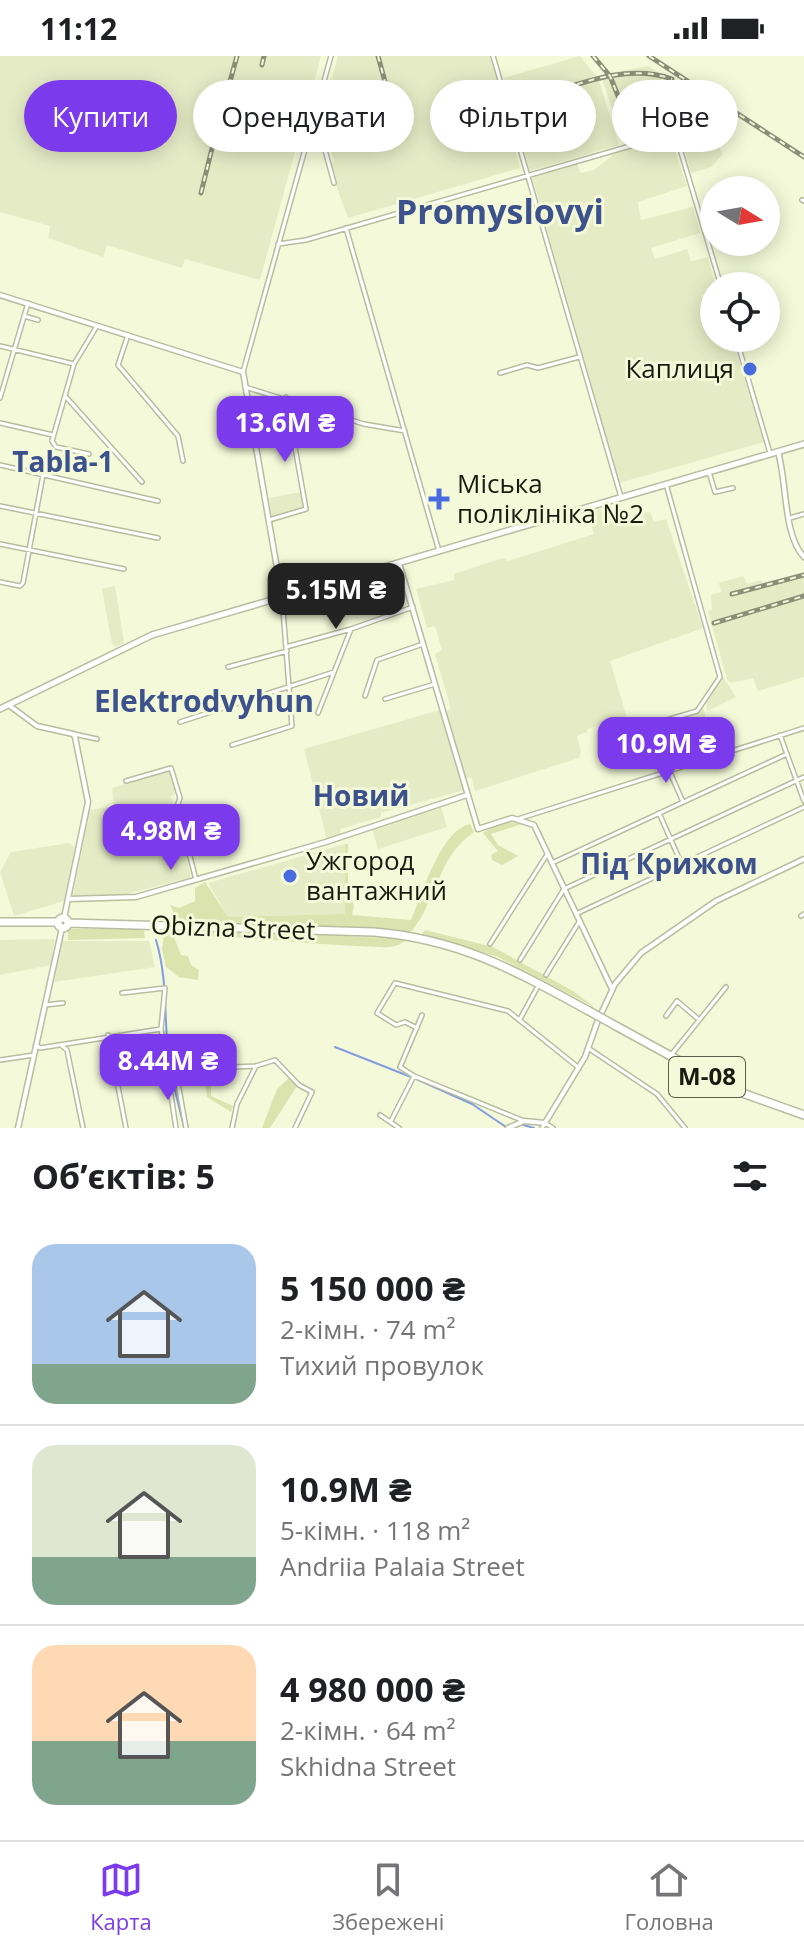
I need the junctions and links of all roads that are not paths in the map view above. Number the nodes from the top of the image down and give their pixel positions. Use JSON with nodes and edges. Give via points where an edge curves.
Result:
{"nodes":[{"id":1,"x":331,"y":56,"type":"edge"},
{"id":2,"x":493,"y":56,"type":"edge"},
{"id":3,"x":324,"y":80,"type":"edge"},
{"id":4,"x":612,"y":151,"type":"edge"},
{"id":5,"x":304,"y":152,"type":"edge"},
{"id":6,"x":326,"y":152,"type":"edge"},
{"id":7,"x":681,"y":152,"type":"edge"},
{"id":8,"x":527,"y":176,"type":"junction"},
{"id":9,"x":334,"y":183,"type":"dead end"},
{"id":10,"x":346,"y":228,"type":"junction"},
{"id":11,"x":278,"y":244,"type":"junction"},
{"id":12,"x":717,"y":272,"type":"edge"},
{"id":13,"x":0,"y":295,"type":"edge"},
{"id":14,"x":28,"y":303,"type":"junction"},
{"id":15,"x":24,"y":316,"type":"junction"},
{"id":16,"x":38,"y":320,"type":"dead end"},
{"id":17,"x":97,"y":326,"type":"junction"},
{"id":18,"x":128,"y":335,"type":"junction"},
{"id":19,"x":0,"y":346,"type":"edge"},
{"id":20,"x":14,"y":350,"type":"junction"},
{"id":21,"x":740,"y":352,"type":"edge"},
{"id":22,"x":579,"y":357,"type":"junction"},
{"id":23,"x":74,"y":364,"type":"junction"},
{"id":24,"x":243,"y":372,"type":"junction"},
{"id":25,"x":500,"y":373,"type":"dead end"},
{"id":26,"x":2,"y":381,"type":"edge"},
{"id":27,"x":245,"y":387,"type":"junction"},
{"id":28,"x":66,"y":397,"type":"junction"},
{"id":29,"x":286,"y":397,"type":"junction"},
{"id":30,"x":0,"y":398,"type":"edge"},
{"id":31,"x":0,"y":423,"type":"edge"},
{"id":32,"x":405,"y":431,"type":"junction"},
{"id":33,"x":53,"y":435,"type":"junction"},
{"id":34,"x":804,"y":444,"type":"edge"},
{"id":35,"x":778,"y":452,"type":"junction"},
{"id":36,"x":89,"y":454,"type":"dead end"},
{"id":37,"x":770,"y":454,"type":"junction"},
{"id":38,"x":183,"y":461,"type":"dead end"},
{"id":39,"x":0,"y":465,"type":"edge"},
{"id":40,"x":709,"y":472,"type":"junction"},
{"id":41,"x":43,"y":475,"type":"junction"},
{"id":42,"x":142,"y":482,"type":"dead end"},
{"id":43,"x":666,"y":484,"type":"junction"},
{"id":44,"x":733,"y":488,"type":"dead end"},
{"id":45,"x":621,"y":497,"type":"junction"},
{"id":46,"x":158,"y":501,"type":"dead end"},
{"id":47,"x":0,"y":506,"type":"edge"},
{"id":48,"x":35,"y":512,"type":"junction"},
{"id":49,"x":804,"y":514,"type":"edge"},
{"id":50,"x":790,"y":518,"type":"junction"},
{"id":51,"x":267,"y":520,"type":"junction"},
{"id":52,"x":158,"y":538,"type":"dead end"},
{"id":53,"x":0,"y":544,"type":"edge"},
{"id":54,"x":30,"y":549,"type":"junction"},
{"id":55,"x":439,"y":551,"type":"junction"},
{"id":56,"x":804,"y":557,"type":"edge"},
{"id":57,"x":399,"y":562,"type":"junction"},
{"id":58,"x":124,"y":569,"type":"dead end"},
{"id":59,"x":0,"y":582,"type":"edge"},
{"id":60,"x":282,"y":597,"type":"junction"},
{"id":61,"x":413,"y":607,"type":"junction"},
{"id":62,"x":351,"y":629,"type":"junction"},
{"id":63,"x":423,"y":644,"type":"junction"},
{"id":64,"x":286,"y":649,"type":"junction"},
{"id":65,"x":228,"y":667,"type":"dead end"},
{"id":66,"x":334,"y":672,"type":"junction"},
{"id":67,"x":435,"y":684,"type":"junction"},
{"id":68,"x":289,"y":685,"type":"junction"},
{"id":69,"x":365,"y":696,"type":"dead end"},
{"id":70,"x":385,"y":699,"type":"dead end"},
{"id":71,"x":12,"y":705,"type":"junction"},
{"id":72,"x":0,"y":709,"type":"edge"},
{"id":73,"x":318,"y":713,"type":"dead end"},
{"id":74,"x":180,"y":722,"type":"dead end"},
{"id":75,"x":804,"y":728,"type":"edge"},
{"id":76,"x":73,"y":734,"type":"junction"},
{"id":77,"x":637,"y":735,"type":"dead end"},
{"id":78,"x":780,"y":735,"type":"junction"},
{"id":79,"x":97,"y":739,"type":"dead end"},
{"id":80,"x":232,"y":745,"type":"dead end"},
{"id":81,"x":787,"y":754,"type":"junction"},
{"id":82,"x":669,"y":770,"type":"junction"},
{"id":83,"x":804,"y":777,"type":"edge"},
{"id":84,"x":796,"y":780,"type":"junction"},
{"id":85,"x":126,"y":781,"type":"dead end"},
{"id":86,"x":467,"y":795,"type":"junction"},
{"id":87,"x":804,"y":801,"type":"edge"},
{"id":88,"x":683,"y":802,"type":"junction"},
{"id":89,"x":804,"y":807,"type":"edge"},
{"id":90,"x":659,"y":813,"type":"junction"},
{"id":91,"x":518,"y":819,"type":"junction"},
{"id":92,"x":671,"y":839,"type":"junction"},
{"id":93,"x":548,"y":853,"type":"junction"},
{"id":94,"x":804,"y":859,"type":"edge"},
{"id":95,"x":552,"y":863,"type":"junction"},
{"id":96,"x":682,"y":865,"type":"junction"},
{"id":97,"x":196,"y":880,"type":"junction"},
{"id":98,"x":564,"y":889,"type":"junction"},
{"id":99,"x":68,"y":899,"type":"junction"},
{"id":100,"x":576,"y":915,"type":"junction"},
{"id":101,"x":0,"y":922,"type":"edge"},
{"id":102,"x":579,"y":922,"type":"junction"},
{"id":103,"x":63,"y":923,"type":"junction"},
{"id":104,"x":490,"y":944,"type":"dead end"},
{"id":105,"x":520,"y":960,"type":"dead end"},
{"id":106,"x":546,"y":975,"type":"dead end"},
{"id":107,"x":726,"y":987,"type":"dead end"},
{"id":108,"x":537,"y":988,"type":"dead end"},
{"id":109,"x":612,"y":989,"type":"junction"},
{"id":110,"x":122,"y":993,"type":"dead end"},
{"id":111,"x":63,"y":1003,"type":"dead end"},
{"id":112,"x":45,"y":1005,"type":"junction"},
{"id":113,"x":422,"y":1015,"type":"dead end"},
{"id":114,"x":666,"y":1016,"type":"dead end"},
{"id":115,"x":697,"y":1018,"type":"junction"},
{"id":116,"x":520,"y":1019,"type":"junction"},
{"id":117,"x":417,"y":1028,"type":"junction"},
{"id":118,"x":161,"y":1029,"type":"junction"},
{"id":119,"x":108,"y":1035,"type":"junction"},
{"id":120,"x":36,"y":1045,"type":"junction"},
{"id":121,"x":61,"y":1045,"type":"junction"},
{"id":122,"x":588,"y":1048,"type":"junction"},
{"id":123,"x":34,"y":1055,"type":"junction"},
{"id":124,"x":669,"y":1057,"type":"junction"},
{"id":125,"x":0,"y":1060,"type":"edge"},
{"id":126,"x":256,"y":1066,"type":"junction"},
{"id":127,"x":579,"y":1068,"type":"junction"},
{"id":128,"x":167,"y":1070,"type":"junction"},
{"id":129,"x":176,"y":1072,"type":"junction"},
{"id":130,"x":414,"y":1076,"type":"junction"},
{"id":131,"x":380,"y":1115,"type":"dead end"},
{"id":132,"x":804,"y":1115,"type":"edge"},
{"id":133,"x":391,"y":1121,"type":"junction"},
{"id":134,"x":524,"y":1121,"type":"junction"},
{"id":135,"x":543,"y":1125,"type":"edge"},
{"id":136,"x":18,"y":1128,"type":"edge"},
{"id":137,"x":83,"y":1128,"type":"edge"},
{"id":138,"x":126,"y":1128,"type":"edge"},
{"id":139,"x":176,"y":1128,"type":"edge"},
{"id":140,"x":186,"y":1128,"type":"edge"},
{"id":141,"x":232,"y":1128,"type":"edge"},
{"id":142,"x":295,"y":1128,"type":"edge"},
{"id":143,"x":399,"y":1128,"type":"edge"},
{"id":144,"x":508,"y":1128,"type":"edge"},
{"id":145,"x":553,"y":1128,"type":"edge"},
{"id":146,"x":685,"y":1128,"type":"edge"}],
"edges":[{"from":1,"to":3,"type":"street"},
{"from":2,"to":8,"type":"street"},
{"from":4,"to":8,"type":"street"},
{"from":5,"to":11,"type":"street"},
{"from":6,"to":9,"type":"street"},
{"from":7,"to":12,"type":"street"},
{"from":8,"to":10,"type":"street"},
{"from":8,"to":22,"type":"street"},
{"from":10,"to":11,"type":"street"},
{"from":10,"to":32,"type":"street"},
{"from":11,"to":24,"type":"street"},
{"from":13,"to":14,"type":"street"},
{"from":14,"to":15,"type":"street"},
{"from":14,"to":17,"type":"street"},
{"from":15,"to":16,"type":"street"},
{"from":15,"to":20,"type":"street"},
{"from":17,"to":18,"type":"street"},
{"from":17,"to":23,"type":"street"},
{"from":18,"to":24,"type":"street"},
{"from":18,"to":38,"type":"street","via":[[118,365],[178,436]]},
{"from":19,"to":20,"type":"street"},
{"from":20,"to":23,"type":"street"},
{"from":20,"to":26,"type":"street"},
{"from":21,"to":37,"type":"street"},
{"from":22,"to":25,"type":"street"},
{"from":22,"to":45,"type":"street"},
{"from":23,"to":28,"type":"street"},
{"from":24,"to":27,"type":"street"},
{"from":26,"to":30,"type":"street"},
{"from":27,"to":29,"type":"street"},
{"from":27,"to":51,"type":"street"},
{"from":28,"to":33,"type":"street"},
{"from":28,"to":42,"type":"street"},
{"from":29,"to":32,"type":"street","via":[[364,424]]},
{"from":29,"to":51,"type":"street","via":[[306,509]]},
{"from":31,"to":33,"type":"street"},
{"from":32,"to":55,"type":"street"},
{"from":33,"to":36,"type":"street","via":[[52,445]]},
{"from":34,"to":35,"type":"main road"},
{"from":35,"to":37,"type":"main road"},
{"from":35,"to":50,"type":"street"},
{"from":37,"to":40,"type":"main road"},
{"from":39,"to":41,"type":"street"},
{"from":40,"to":43,"type":"main road"},
{"from":40,"to":44,"type":"street","via":[[715,492]]},
{"from":41,"to":46,"type":"street"},
{"from":41,"to":48,"type":"street"},
{"from":43,"to":45,"type":"main road"},
{"from":43,"to":77,"type":"street","via":[[720,677],[697,711]]},
{"from":45,"to":55,"type":"main road"},
{"from":47,"to":48,"type":"street"},
{"from":48,"to":52,"type":"street"},
{"from":48,"to":54,"type":"street"},
{"from":49,"to":50,"type":"street"},
{"from":50,"to":56,"type":"street"},
{"from":51,"to":60,"type":"street"},
{"from":53,"to":54,"type":"street"},
{"from":54,"to":58,"type":"street"},
{"from":54,"to":59,"type":"street","via":[[20,586]]},
{"from":55,"to":57,"type":"main road"},
{"from":57,"to":60,"type":"main road"},
{"from":57,"to":61,"type":"street"},
{"from":60,"to":64,"type":"street"},
{"from":60,"to":71,"type":"main road","via":[[142,639]]},
{"from":61,"to":62,"type":"street"},
{"from":61,"to":63,"type":"street"},
{"from":62,"to":64,"type":"street"},
{"from":62,"to":66,"type":"street"},
{"from":63,"to":67,"type":"street"},
{"from":63,"to":69,"type":"street","via":[[377,660]]},
{"from":64,"to":65,"type":"street"},
{"from":64,"to":68,"type":"street"},
{"from":66,"to":68,"type":"street"},
{"from":66,"to":73,"type":"street"},
{"from":67,"to":70,"type":"street"},
{"from":67,"to":86,"type":"street"},
{"from":68,"to":74,"type":"street"},
{"from":68,"to":80,"type":"street","via":[[292,726]]},
{"from":71,"to":72,"type":"main road"},
{"from":71,"to":76,"type":"street","via":[[37,726]]},
{"from":75,"to":78,"type":"street"},
{"from":76,"to":79,"type":"street"},
{"from":76,"to":99,"type":"street","via":[[88,795]]},
{"from":78,"to":81,"type":"street"},
{"from":78,"to":82,"type":"street"},
{"from":81,"to":84,"type":"street"},
{"from":81,"to":88,"type":"street"},
{"from":82,"to":88,"type":"street"},
{"from":82,"to":91,"type":"street"},
{"from":83,"to":84,"type":"street"},
{"from":84,"to":87,"type":"street"},
{"from":84,"to":92,"type":"street"},
{"from":85,"to":97,"type":"street","via":[[171,768]]},
{"from":86,"to":91,"type":"street","via":[[478,829]]},
{"from":86,"to":97,"type":"street","name":"Obizna Street"},
{"from":88,"to":90,"type":"street"},
{"from":89,"to":96,"type":"street"},
{"from":90,"to":92,"type":"street"},
{"from":90,"to":95,"type":"street"},
{"from":91,"to":93,"type":"street","via":[[534,825]]},
{"from":92,"to":96,"type":"street"},
{"from":92,"to":98,"type":"street"},
{"from":93,"to":95,"type":"street"},
{"from":93,"to":104,"type":"street"},
{"from":94,"to":109,"type":"street","via":[[702,909],[638,955]]},
{"from":95,"to":98,"type":"street"},
{"from":96,"to":100,"type":"street"},
{"from":97,"to":99,"type":"street","name":"Obizna Street","via":[[118,900]]},
{"from":98,"to":100,"type":"street"},
{"from":98,"to":105,"type":"street"},
{"from":99,"to":103,"type":"street"},
{"from":100,"to":102,"type":"street"},
{"from":101,"to":103,"type":"highway","name":"Obizna Street","number":"М-08"},
{"from":102,"to":106,"type":"street"},
{"from":102,"to":109,"type":"street"},
{"from":103,"to":112,"type":"street"},
{"from":103,"to":124,"type":"highway","name":"Obizna Street","number":"М-08","bridge":true,"via":[[421,937],[490,958]]},
{"from":107,"to":115,"type":"street"},
{"from":108,"to":116,"type":"street"},
{"from":109,"to":122,"type":"street"},
{"from":110,"to":118,"type":"street","via":[[165,988]]},
{"from":111,"to":112,"type":"street"},
{"from":112,"to":120,"type":"street"},
{"from":113,"to":117,"type":"street"},
{"from":114,"to":115,"type":"street","via":[[677,1001]]},
{"from":115,"to":124,"type":"street"},
{"from":116,"to":117,"type":"street","via":[[506,1010],[395,983],[377,1013],[396,1025],[405,1022]]},
{"from":116,"to":127,"type":"street"},
{"from":117,"to":130,"type":"street","via":[[400,1067]]},
{"from":118,"to":119,"type":"street"},
{"from":118,"to":128,"type":"street"},
{"from":119,"to":121,"type":"street"},
{"from":119,"to":138,"type":"street"},
{"from":120,"to":121,"type":"street"},
{"from":120,"to":123,"type":"street"},
{"from":121,"to":137,"type":"street","via":[[67,1050]]},
{"from":122,"to":127,"type":"street"},
{"from":122,"to":146,"type":"street","via":[[657,1094]]},
{"from":123,"to":125,"type":"street"},
{"from":123,"to":136,"type":"street"},
{"from":124,"to":132,"type":"highway","number":"М-08","via":[[731,1089]]},
{"from":126,"to":129,"type":"street"},
{"from":126,"to":141,"type":"street","via":[[240,1096]]},
{"from":126,"to":142,"type":"street","via":[[275,1060],[311,1091]]},
{"from":127,"to":135,"type":"street"},
{"from":128,"to":129,"type":"street"},
{"from":128,"to":139,"type":"street"},
{"from":129,"to":140,"type":"street"},
{"from":130,"to":133,"type":"street"},
{"from":130,"to":134,"type":"street"},
{"from":131,"to":133,"type":"street"},
{"from":133,"to":143,"type":"street"},
{"from":134,"to":135,"type":"street"},
{"from":134,"to":144,"type":"street"},
{"from":135,"to":145,"type":"street"}]}
